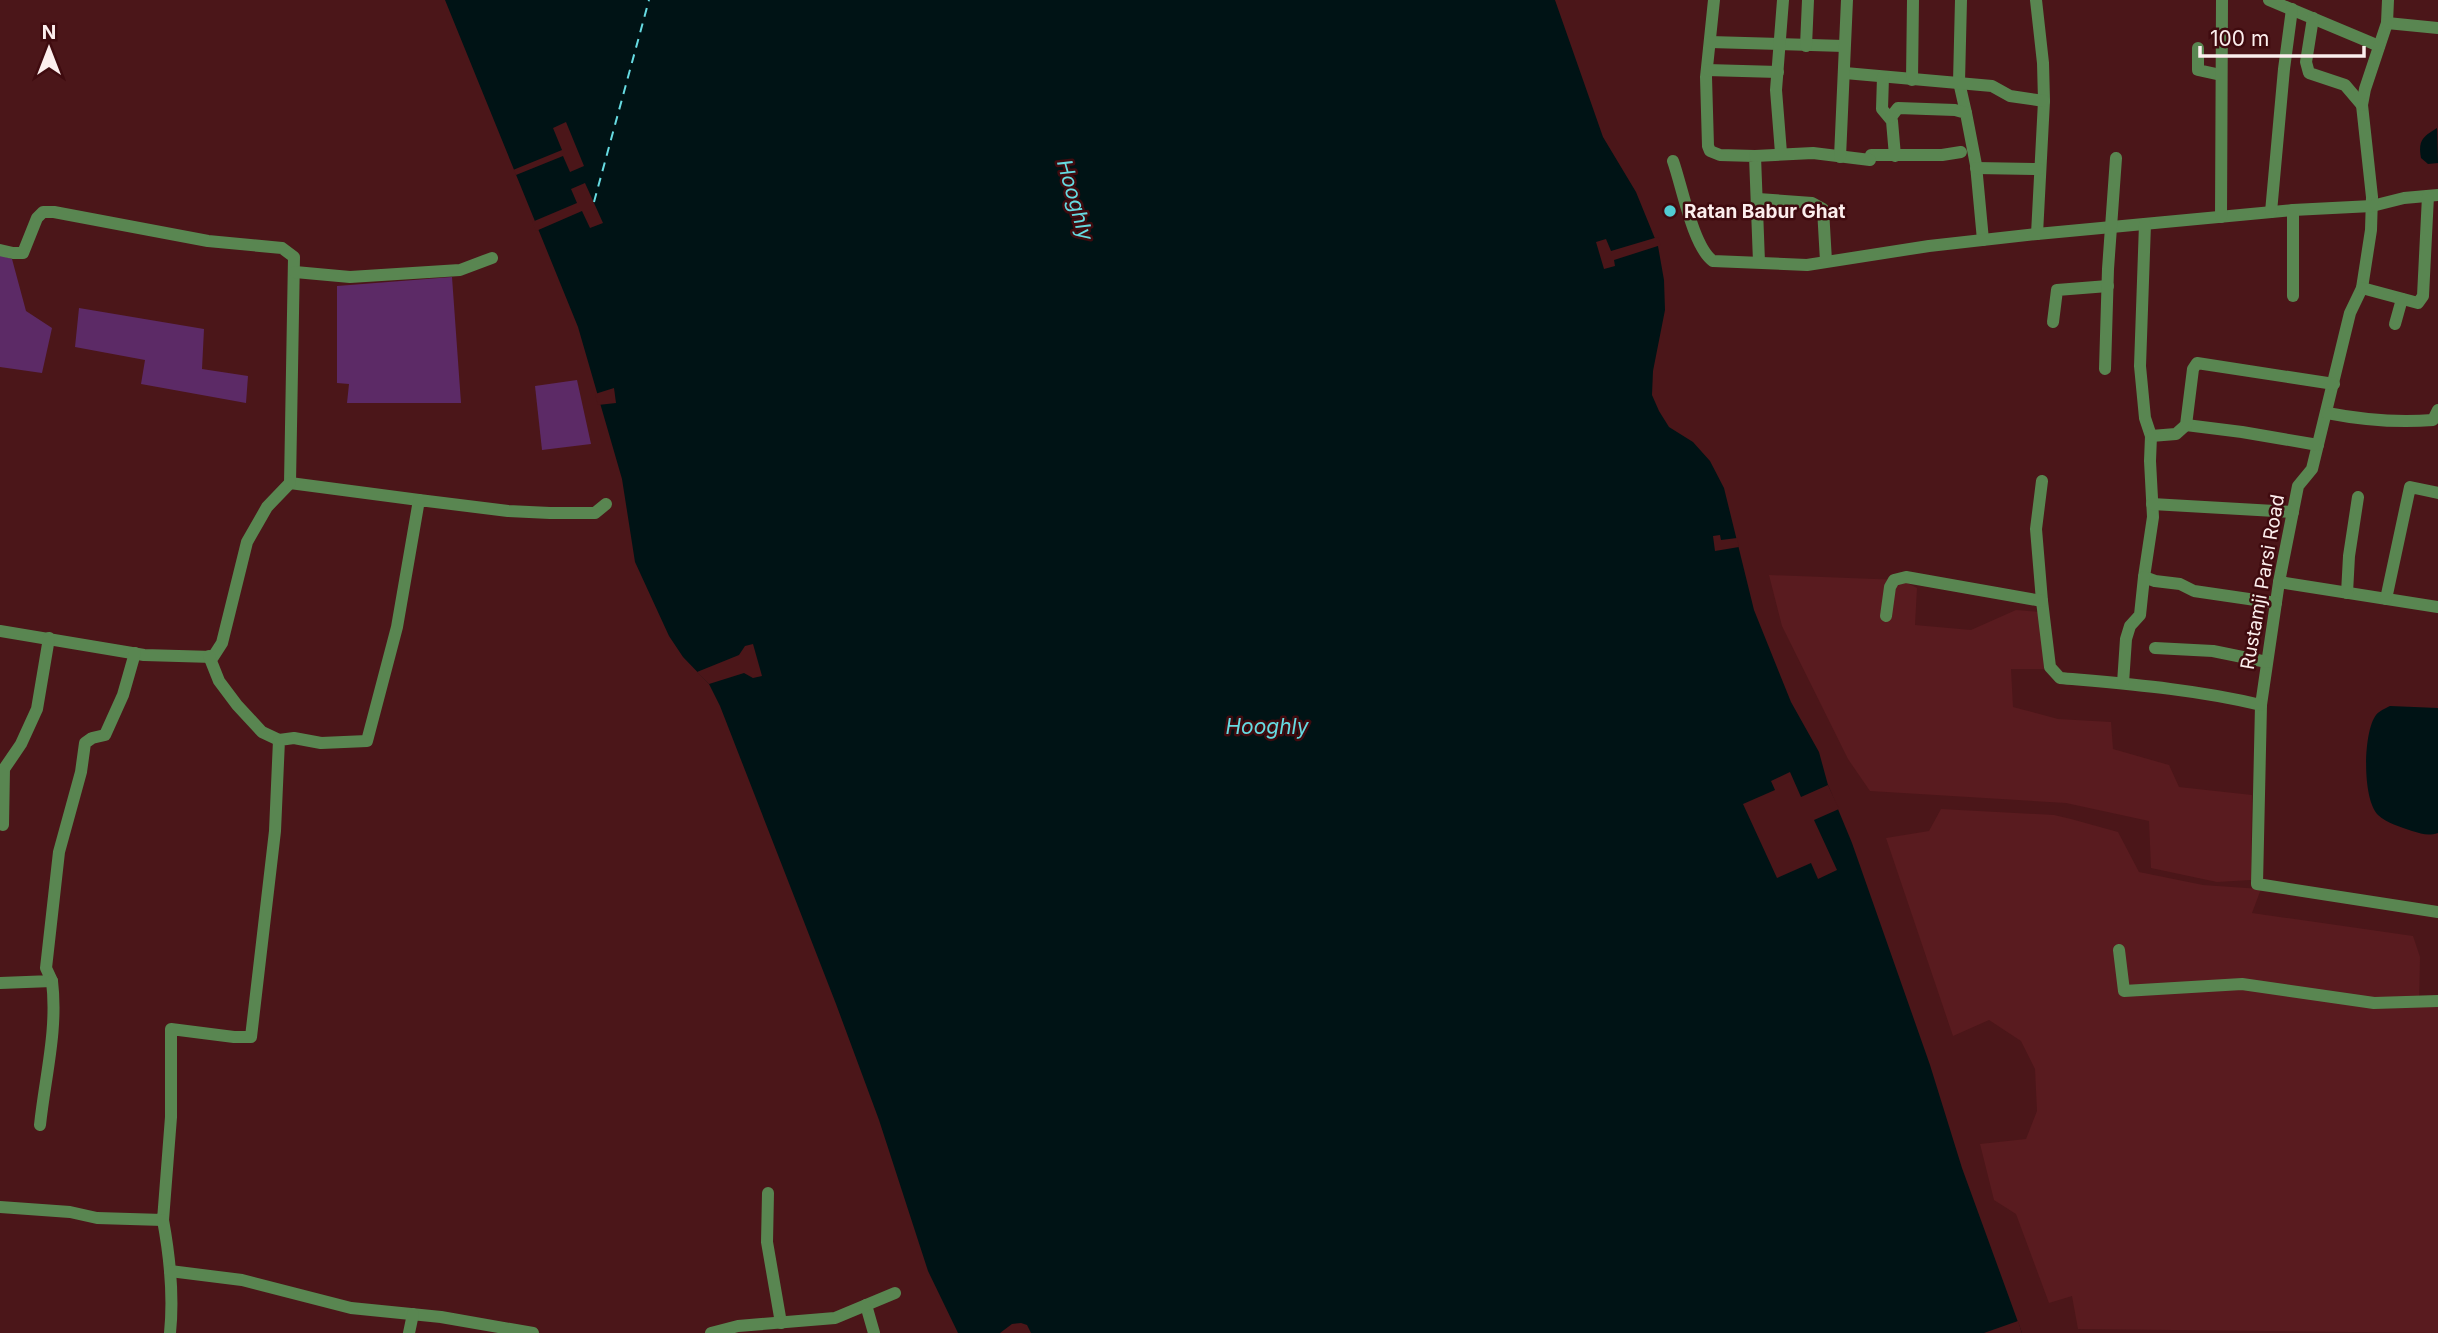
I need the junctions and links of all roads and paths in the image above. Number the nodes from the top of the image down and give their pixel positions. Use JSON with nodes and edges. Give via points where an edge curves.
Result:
{"nodes":[{"id":1,"x":1714,"y":0,"type":"edge"},
{"id":2,"x":1783,"y":0,"type":"edge"},
{"id":3,"x":1808,"y":0,"type":"edge"},
{"id":4,"x":1847,"y":0,"type":"edge"},
{"id":5,"x":1913,"y":0,"type":"edge"},
{"id":6,"x":1962,"y":0,"type":"edge"},
{"id":7,"x":2036,"y":0,"type":"edge"},
{"id":8,"x":2221,"y":0,"type":"edge"},
{"id":9,"x":2269,"y":0,"type":"edge"},
{"id":10,"x":2388,"y":0,"type":"edge"},
{"id":11,"x":2292,"y":9,"type":"junction"},
{"id":12,"x":2313,"y":18,"type":"junction"},
{"id":13,"x":2387,"y":23,"type":"junction"},
{"id":14,"x":2438,"y":28,"type":"edge"},
{"id":15,"x":1710,"y":42,"type":"junction"},
{"id":16,"x":1781,"y":44,"type":"junction"},
{"id":17,"x":1806,"y":46,"type":"junction"},
{"id":18,"x":1844,"y":46,"type":"junction"},
{"id":19,"x":2379,"y":46,"type":"junction"},
{"id":20,"x":2198,"y":48,"type":"dead end"},
{"id":21,"x":1707,"y":70,"type":"junction"},
{"id":22,"x":1778,"y":72,"type":"junction"},
{"id":23,"x":1845,"y":73,"type":"junction"},
{"id":24,"x":2221,"y":75,"type":"junction"},
{"id":25,"x":1883,"y":77,"type":"junction"},
{"id":26,"x":1912,"y":80,"type":"junction"},
{"id":27,"x":1959,"y":82,"type":"junction"},
{"id":28,"x":2044,"y":101,"type":"junction"},
{"id":29,"x":2363,"y":110,"type":"junction"},
{"id":30,"x":1966,"y":113,"type":"junction"},
{"id":31,"x":1891,"y":117,"type":"junction"},
{"id":32,"x":1961,"y":152,"type":"dead end"},
{"id":33,"x":1781,"y":153,"type":"junction"},
{"id":34,"x":1755,"y":156,"type":"junction"},
{"id":35,"x":1895,"y":156,"type":"junction"},
{"id":36,"x":1840,"y":157,"type":"junction"},
{"id":37,"x":2116,"y":158,"type":"dead end"},
{"id":38,"x":1673,"y":161,"type":"dead end"},
{"id":39,"x":1976,"y":168,"type":"junction"},
{"id":40,"x":2039,"y":169,"type":"junction"},
{"id":41,"x":2433,"y":196,"type":"edge"},
{"id":42,"x":1758,"y":199,"type":"junction"},
{"id":43,"x":2372,"y":206,"type":"junction"},
{"id":44,"x":2293,"y":211,"type":"junction"},
{"id":45,"x":2271,"y":212,"type":"junction"},
{"id":46,"x":2221,"y":217,"type":"junction"},
{"id":47,"x":2144,"y":224,"type":"junction"},
{"id":48,"x":2111,"y":226,"type":"junction"},
{"id":49,"x":2037,"y":233,"type":"junction"},
{"id":50,"x":1983,"y":240,"type":"junction"},
{"id":51,"x":0,"y":250,"type":"edge"},
{"id":52,"x":492,"y":258,"type":"dead end"},
{"id":53,"x":1826,"y":261,"type":"junction"},
{"id":54,"x":1759,"y":262,"type":"junction"},
{"id":55,"x":295,"y":272,"type":"junction"},
{"id":56,"x":2108,"y":286,"type":"junction"},
{"id":57,"x":2362,"y":288,"type":"junction"},
{"id":58,"x":2293,"y":296,"type":"dead end"},
{"id":59,"x":2402,"y":299,"type":"junction"},
{"id":60,"x":2053,"y":321,"type":"dead end"},
{"id":61,"x":2395,"y":324,"type":"dead end"},
{"id":62,"x":2105,"y":369,"type":"dead end"},
{"id":63,"x":2334,"y":384,"type":"junction"},
{"id":64,"x":2438,"y":410,"type":"edge"},
{"id":65,"x":2327,"y":413,"type":"junction"},
{"id":66,"x":2186,"y":425,"type":"junction"},
{"id":67,"x":2151,"y":436,"type":"junction"},
{"id":68,"x":2318,"y":445,"type":"junction"},
{"id":69,"x":2042,"y":481,"type":"dead end"},
{"id":70,"x":290,"y":483,"type":"junction"},
{"id":71,"x":2438,"y":493,"type":"edge"},
{"id":72,"x":2358,"y":497,"type":"dead end"},
{"id":73,"x":419,"y":500,"type":"junction"},
{"id":74,"x":606,"y":504,"type":"dead end"},
{"id":75,"x":2152,"y":504,"type":"junction"},
{"id":76,"x":2293,"y":512,"type":"junction"},
{"id":77,"x":2144,"y":577,"type":"junction"},
{"id":78,"x":2279,"y":582,"type":"junction"},
{"id":79,"x":2347,"y":593,"type":"junction"},
{"id":80,"x":2386,"y":599,"type":"junction"},
{"id":81,"x":2042,"y":601,"type":"junction"},
{"id":82,"x":2276,"y":603,"type":"junction"},
{"id":83,"x":2438,"y":607,"type":"edge"},
{"id":84,"x":1886,"y":616,"type":"dead end"},
{"id":85,"x":0,"y":631,"type":"edge"},
{"id":86,"x":49,"y":638,"type":"junction"},
{"id":87,"x":2155,"y":648,"type":"dead end"},
{"id":88,"x":135,"y":653,"type":"junction"},
{"id":89,"x":209,"y":656,"type":"junction"},
{"id":90,"x":2267,"y":662,"type":"junction"},
{"id":91,"x":2123,"y":684,"type":"junction"},
{"id":92,"x":2261,"y":705,"type":"junction"},
{"id":93,"x":279,"y":740,"type":"junction"},
{"id":94,"x":3,"y":825,"type":"dead end"},
{"id":95,"x":2438,"y":912,"type":"edge"},
{"id":96,"x":2119,"y":950,"type":"dead end"},
{"id":97,"x":52,"y":981,"type":"junction"},
{"id":98,"x":0,"y":983,"type":"edge"},
{"id":99,"x":2438,"y":1001,"type":"edge"},
{"id":100,"x":40,"y":1125,"type":"dead end"},
{"id":101,"x":768,"y":1193,"type":"dead end"},
{"id":102,"x":0,"y":1207,"type":"edge"},
{"id":103,"x":163,"y":1220,"type":"junction"},
{"id":104,"x":170,"y":1271,"type":"junction"},
{"id":105,"x":895,"y":1293,"type":"dead end"},
{"id":106,"x":866,"y":1305,"type":"junction"},
{"id":107,"x":413,"y":1314,"type":"junction"},
{"id":108,"x":781,"y":1322,"type":"junction"},
{"id":109,"x":170,"y":1333,"type":"edge"},
{"id":110,"x":409,"y":1333,"type":"edge"},
{"id":111,"x":533,"y":1333,"type":"edge"},
{"id":112,"x":710,"y":1333,"type":"edge"},
{"id":113,"x":874,"y":1333,"type":"edge"}],
"edges":[{"from":1,"to":15,"type":"street"},
{"from":2,"to":16,"type":"street"},
{"from":3,"to":17,"type":"street"},
{"from":4,"to":18,"type":"street"},
{"from":5,"to":26,"type":"street"},
{"from":6,"to":27,"type":"street"},
{"from":7,"to":28,"type":"street"},
{"from":8,"to":24,"type":"street"},
{"from":9,"to":11,"type":"street"},
{"from":10,"to":13,"type":"street","name":"Rustamji Parsi Road"},
{"from":11,"to":12,"type":"street"},
{"from":11,"to":45,"type":"street"},
{"from":12,"to":19,"type":"street"},
{"from":12,"to":29,"type":"street","via":[[2306,62],[2309,73],[2346,85]]},
{"from":13,"to":14,"type":"street"},
{"from":13,"to":19,"type":"street","name":"Rustamji Parsi Road"},
{"from":15,"to":16,"type":"street"},
{"from":15,"to":21,"type":"street"},
{"from":16,"to":17,"type":"street"},
{"from":16,"to":22,"type":"street"},
{"from":17,"to":18,"type":"street"},
{"from":18,"to":23,"type":"street"},
{"from":19,"to":29,"type":"street","name":"Rustamji Parsi Road"},
{"from":20,"to":24,"type":"street","via":[[2198,70]]},
{"from":21,"to":22,"type":"street"},
{"from":21,"to":34,"type":"street","via":[[1710,151]]},
{"from":22,"to":33,"type":"street"},
{"from":23,"to":25,"type":"street"},
{"from":23,"to":36,"type":"street"},
{"from":24,"to":46,"type":"street"},
{"from":25,"to":26,"type":"street"},
{"from":25,"to":31,"type":"street","via":[[1882,109]]},
{"from":26,"to":27,"type":"street"},
{"from":27,"to":28,"type":"street"},
{"from":27,"to":30,"type":"street"},
{"from":28,"to":40,"type":"street"},
{"from":29,"to":43,"type":"street","name":"Rustamji Parsi Road"},
{"from":30,"to":31,"type":"street","via":[[1898,108]]},
{"from":30,"to":39,"type":"street"},
{"from":31,"to":35,"type":"street"},
{"from":32,"to":35,"type":"street"},
{"from":33,"to":34,"type":"street"},
{"from":33,"to":36,"type":"street"},
{"from":34,"to":42,"type":"street"},
{"from":35,"to":36,"type":"street"},
{"from":37,"to":48,"type":"street"},
{"from":38,"to":54,"type":"street","via":[[1705,256],[1713,261]]},
{"from":39,"to":40,"type":"street"},
{"from":39,"to":50,"type":"street"},
{"from":40,"to":49,"type":"street"},
{"from":41,"to":43,"type":"street"},
{"from":41,"to":59,"type":"street","via":[[2423,296],[2418,303]]},
{"from":42,"to":53,"type":"street","via":[[1812,203],[1823,209]]},
{"from":42,"to":54,"type":"street"},
{"from":43,"to":44,"type":"street"},
{"from":43,"to":57,"type":"street","name":"Rustamji Parsi Road"},
{"from":44,"to":45,"type":"street"},
{"from":44,"to":58,"type":"street"},
{"from":45,"to":46,"type":"street"},
{"from":46,"to":47,"type":"street"},
{"from":47,"to":48,"type":"street"},
{"from":47,"to":67,"type":"street","via":[[2140,366],[2144,418]]},
{"from":48,"to":49,"type":"street"},
{"from":48,"to":56,"type":"street"},
{"from":49,"to":50,"type":"street"},
{"from":50,"to":53,"type":"street"},
{"from":51,"to":55,"type":"street","via":[[23,253],[37,218],[43,212],[54,212],[208,241],[282,248],[293,257]]},
{"from":52,"to":55,"type":"street","via":[[460,270],[350,276]]},
{"from":53,"to":54,"type":"street","via":[[1807,265]]},
{"from":55,"to":70,"type":"street"},
{"from":56,"to":60,"type":"street","via":[[2057,290]]},
{"from":56,"to":62,"type":"street"},
{"from":57,"to":59,"type":"street"},
{"from":57,"to":63,"type":"street","name":"Rustamji Parsi Road","via":[[2350,313]]},
{"from":59,"to":61,"type":"street"},
{"from":63,"to":65,"type":"street","name":"Rustamji Parsi Road"},
{"from":63,"to":66,"type":"street","via":[[2197,363]]},
{"from":64,"to":65,"type":"street","via":[[2432,420],[2404,423]]},
{"from":65,"to":68,"type":"street","name":"Rustamji Parsi Road"},
{"from":66,"to":67,"type":"street","via":[[2176,434]]},
{"from":66,"to":68,"type":"street"},
{"from":67,"to":75,"type":"street"},
{"from":68,"to":76,"type":"street","name":"Rustamji Parsi Road","via":[[2312,469],[2298,486]]},
{"from":69,"to":81,"type":"street","via":[[2036,529]]},
{"from":70,"to":73,"type":"street"},
{"from":70,"to":89,"type":"street","via":[[267,507],[247,542],[222,643],[213,657]]},
{"from":71,"to":80,"type":"street","via":[[2410,487]]},
{"from":72,"to":79,"type":"street"},
{"from":73,"to":74,"type":"street","via":[[550,513],[595,513]]},
{"from":73,"to":93,"type":"street","via":[[397,627],[367,741]]},
{"from":75,"to":76,"type":"street"},
{"from":75,"to":77,"type":"street"},
{"from":76,"to":78,"type":"street","name":"Rustamji Parsi Road"},
{"from":77,"to":82,"type":"street","via":[[2193,591]]},
{"from":77,"to":91,"type":"street","via":[[2140,615],[2126,639]]},
{"from":78,"to":79,"type":"street"},
{"from":78,"to":82,"type":"street","name":"Rustamji Parsi Road"},
{"from":79,"to":80,"type":"street"},
{"from":80,"to":83,"type":"street"},
{"from":81,"to":84,"type":"street","via":[[1906,577],[1894,580],[1890,587]]},
{"from":81,"to":91,"type":"street","via":[[2050,667],[2060,678]]},
{"from":82,"to":90,"type":"street","name":"Rustamji Parsi Road"},
{"from":85,"to":86,"type":"street"},
{"from":86,"to":88,"type":"street"},
{"from":86,"to":94,"type":"street","via":[[37,709],[4,769]]},
{"from":87,"to":90,"type":"street","via":[[2213,651]]},
{"from":88,"to":89,"type":"street"},
{"from":88,"to":97,"type":"street","via":[[105,735],[85,743],[60,852],[46,968]]},
{"from":89,"to":93,"type":"street","via":[[219,681],[237,705],[262,733]]},
{"from":90,"to":92,"type":"street","name":"Rustamji Parsi Road"},
{"from":91,"to":92,"type":"street","via":[[2221,695]]},
{"from":92,"to":95,"type":"street","name":"Rustamji Parsi Road","via":[[2256,884]]},
{"from":93,"to":103,"type":"street","via":[[275,831],[251,1037],[171,1029],[171,1117]]},
{"from":96,"to":99,"type":"street","via":[[2124,991],[2242,984],[2374,1003]]},
{"from":97,"to":98,"type":"street"},
{"from":97,"to":100,"type":"street","via":[[52,1048]]},
{"from":101,"to":108,"type":"street","via":[[767,1242]]},
{"from":102,"to":103,"type":"street","via":[[127,1221]]},
{"from":103,"to":104,"type":"street"},
{"from":104,"to":107,"type":"street","via":[[242,1280],[351,1308]]},
{"from":104,"to":109,"type":"street"},
{"from":105,"to":106,"type":"street"},
{"from":106,"to":108,"type":"street","via":[[835,1318]]},
{"from":106,"to":113,"type":"street"},
{"from":107,"to":110,"type":"street"},
{"from":107,"to":111,"type":"street"},
{"from":108,"to":112,"type":"street"}]}
